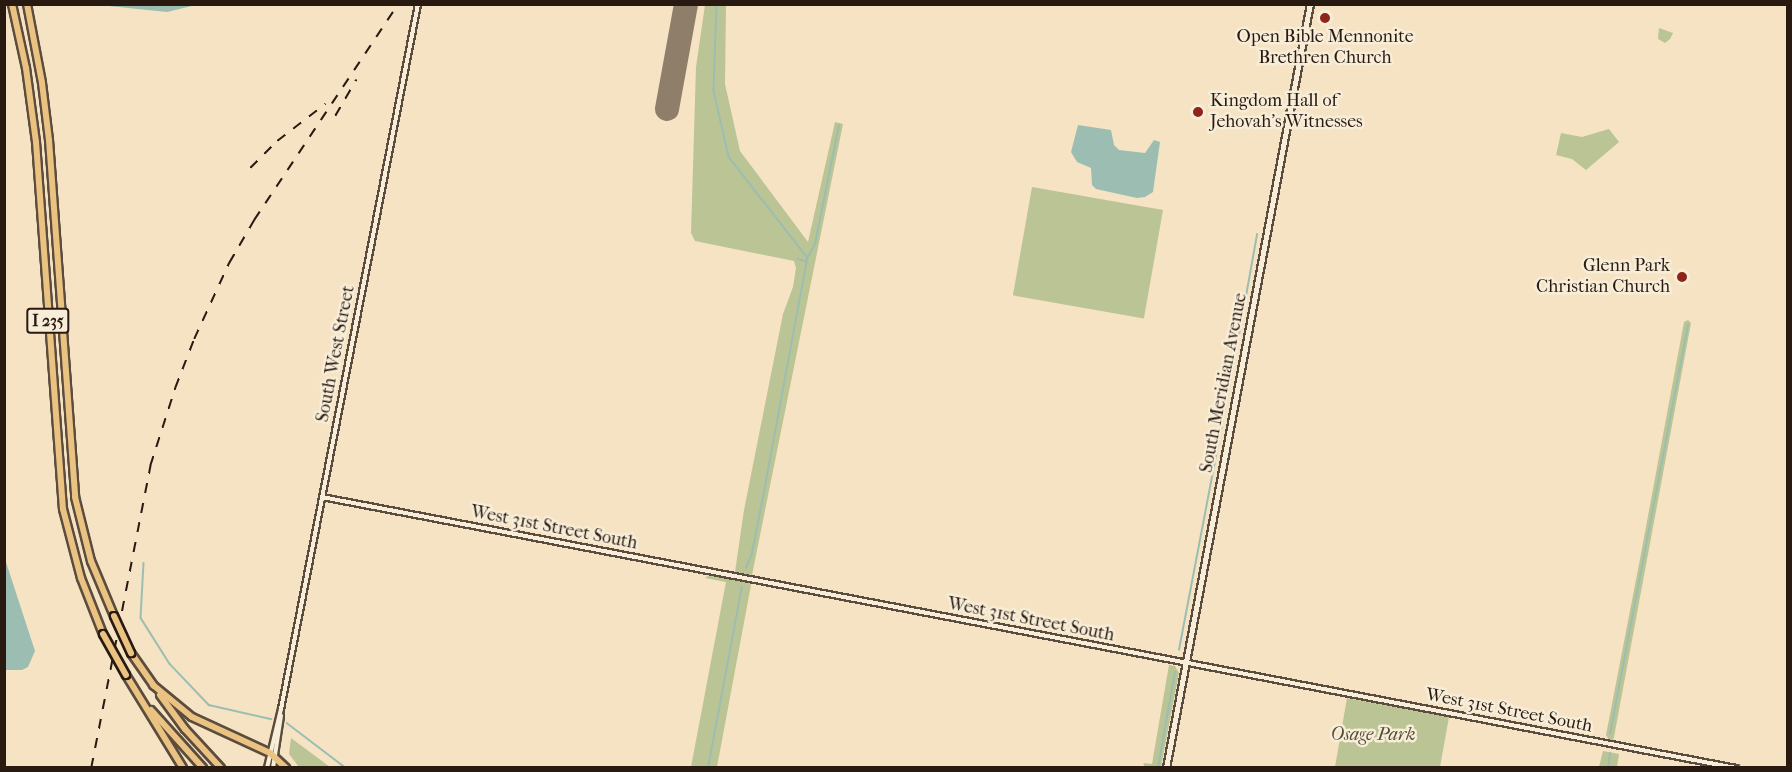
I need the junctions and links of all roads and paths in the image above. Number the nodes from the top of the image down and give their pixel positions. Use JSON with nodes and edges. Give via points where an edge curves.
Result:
{"nodes":[{"id":1,"x":12,"y":4,"type":"edge"},
{"id":2,"x":27,"y":4,"type":"edge"},
{"id":3,"x":418,"y":4,"type":"edge"},
{"id":4,"x":1310,"y":4,"type":"edge"},
{"id":5,"x":322,"y":497,"type":"junction"},
{"id":6,"x":1185,"y":663,"type":"junction"},
{"id":7,"x":153,"y":685,"type":"junction"},
{"id":8,"x":139,"y":696,"type":"junction"},
{"id":9,"x":273,"y":755,"type":"junction"},
{"id":10,"x":183,"y":768,"type":"edge"},
{"id":11,"x":203,"y":768,"type":"edge"},
{"id":12,"x":221,"y":768,"type":"edge"},
{"id":13,"x":267,"y":768,"type":"edge"},
{"id":14,"x":273,"y":768,"type":"edge"},
{"id":15,"x":286,"y":768,"type":"edge"},
{"id":16,"x":1166,"y":768,"type":"edge"},
{"id":17,"x":1736,"y":768,"type":"edge"}],
"edges":[{"from":1,"to":8,"type":"highway","number":"I 235","bridge":true,"via":[[36,142],[63,509],[76,564],[103,634]]},
{"from":2,"to":7,"type":"highway","number":"I 235","bridge":true,"via":[[50,140],[75,497],[91,561],[131,652]]},
{"from":3,"to":5,"type":"street","name":"South West Street"},
{"from":4,"to":6,"type":"main road","name":"South Meridian Avenue"},
{"from":5,"to":6,"type":"street","name":"West 31st Street South"},
{"from":5,"to":9,"type":"street","name":"South West Street"},
{"from":6,"to":16,"type":"main road","name":"South Meridian Avenue"},
{"from":6,"to":17,"type":"street","name":"West 31st Street South"},
{"from":7,"to":9,"type":"highway","via":[[192,717]]},
{"from":7,"to":12,"type":"highway","number":"I 235","via":[[185,729]]},
{"from":8,"to":10,"type":"highway"},
{"from":8,"to":11,"type":"highway","number":"I 235"},
{"from":9,"to":13,"type":"street","name":"South West Street"},
{"from":9,"to":14,"type":"street","name":"South West Street"},
{"from":9,"to":15,"type":"highway"}]}
